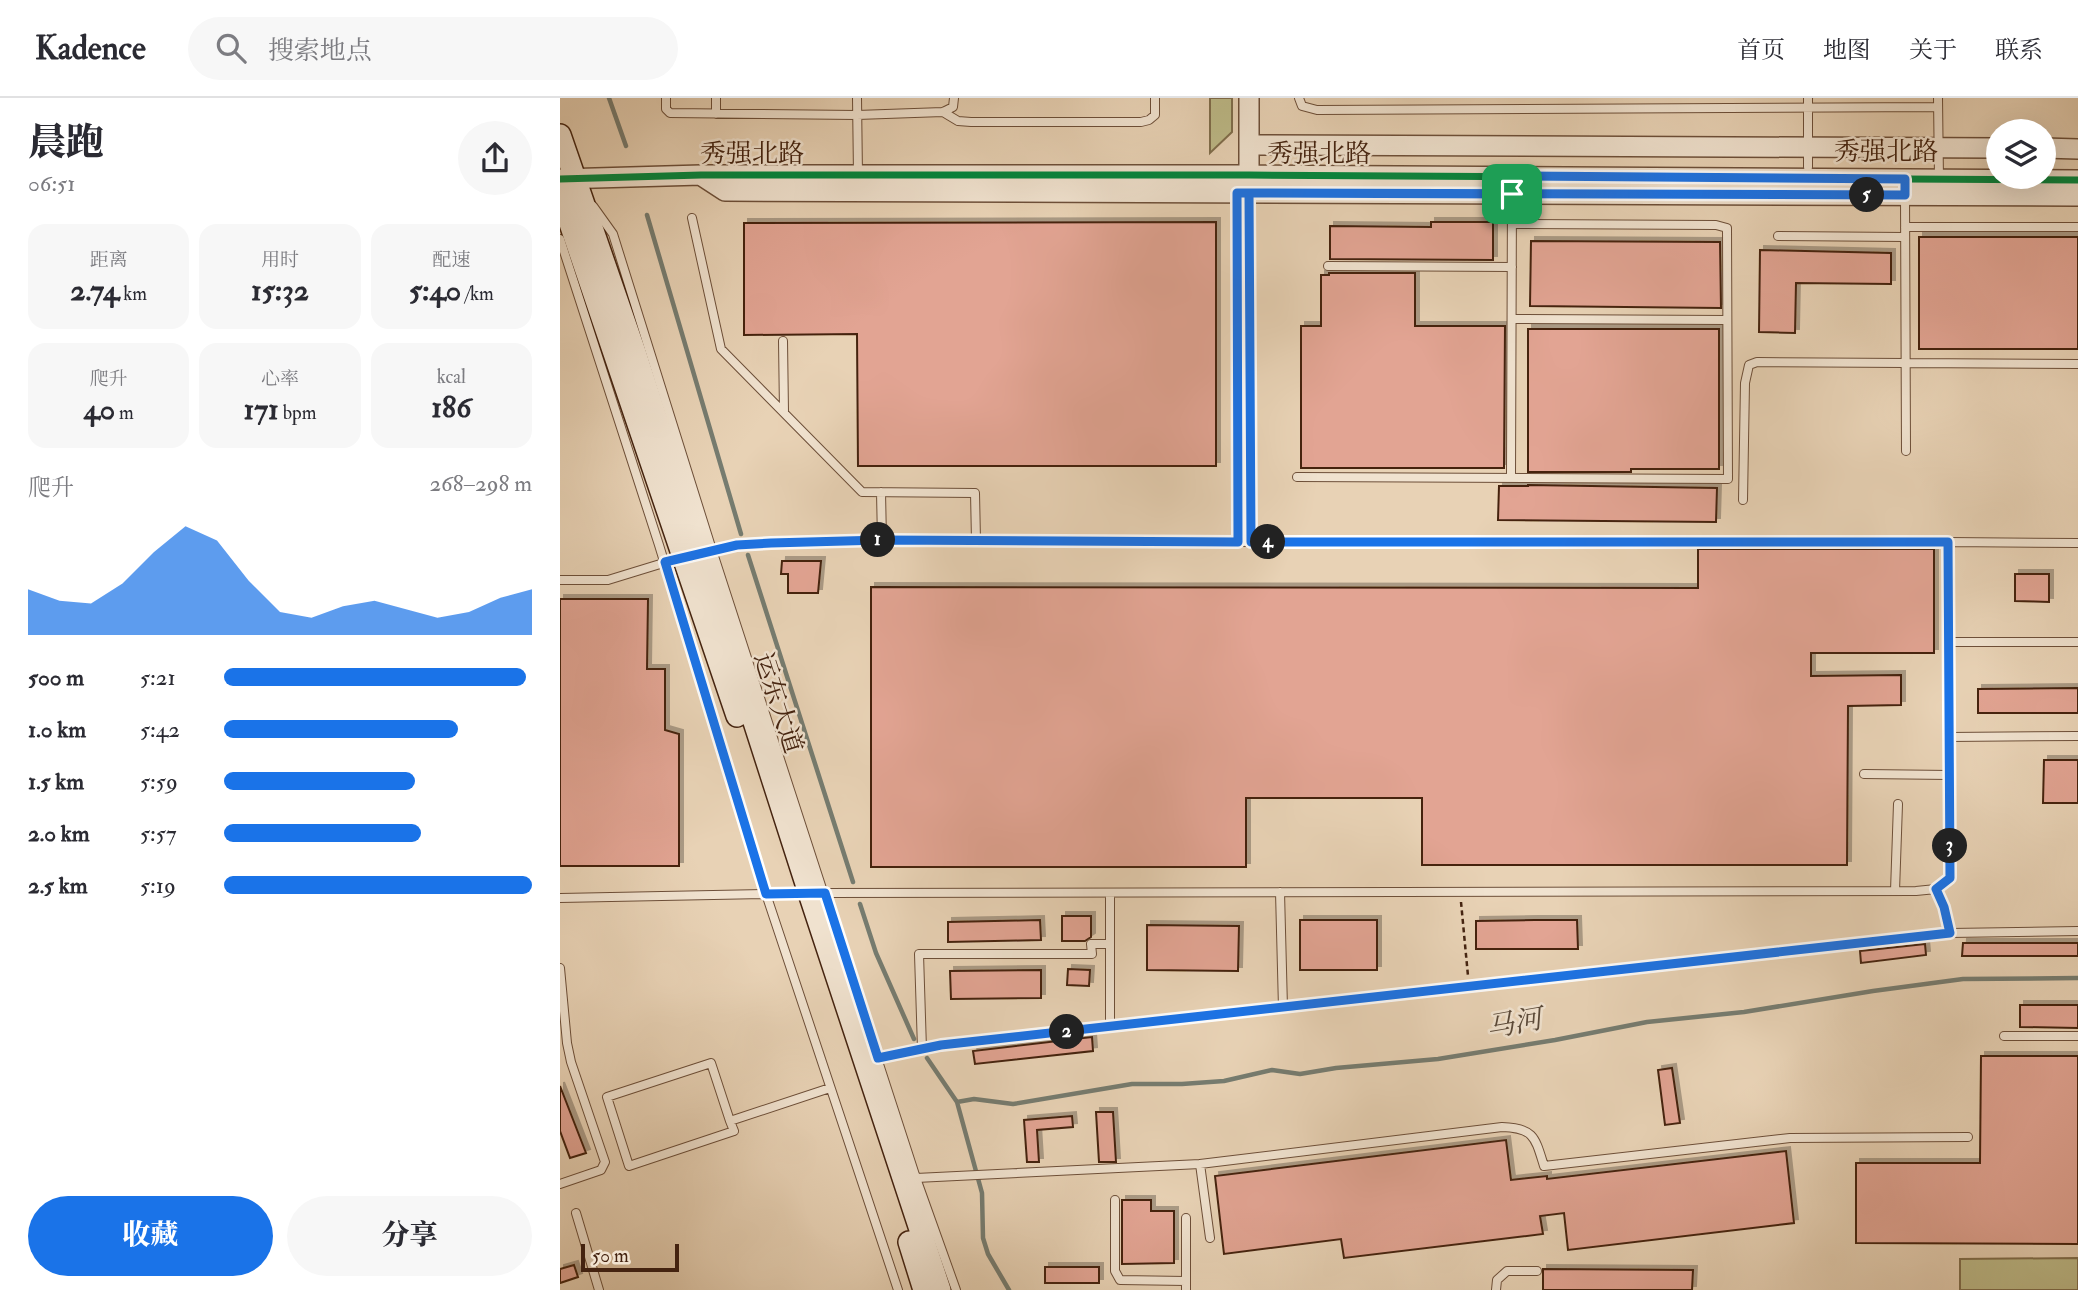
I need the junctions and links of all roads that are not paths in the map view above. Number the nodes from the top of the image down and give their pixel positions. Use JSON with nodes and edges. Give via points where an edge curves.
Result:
{"nodes":[{"id":1,"x":666,"y":98,"type":"edge"},
{"id":2,"x":716,"y":98,"type":"edge"},
{"id":3,"x":857,"y":98,"type":"edge"},
{"id":4,"x":954,"y":98,"type":"edge"},
{"id":5,"x":1156,"y":98,"type":"edge"},
{"id":6,"x":1249,"y":98,"type":"edge"},
{"id":7,"x":1299,"y":98,"type":"edge"},
{"id":8,"x":1938,"y":102,"type":"edge"},
{"id":9,"x":1808,"y":103,"type":"edge"},
{"id":10,"x":943,"y":112,"type":"junction"},
{"id":11,"x":716,"y":114,"type":"junction"},
{"id":12,"x":857,"y":114,"type":"junction"},
{"id":13,"x":560,"y":135,"type":"edge"},
{"id":14,"x":2056,"y":148,"type":"edge"},
{"id":15,"x":2078,"y":149,"type":"edge"},
{"id":16,"x":1986,"y":151,"type":"edge"},
{"id":17,"x":1807,"y":157,"type":"junction"},
{"id":18,"x":1939,"y":165,"type":"junction"},
{"id":19,"x":1986,"y":167,"type":"edge"},
{"id":20,"x":2056,"y":168,"type":"edge"},
{"id":21,"x":2078,"y":168,"type":"edge"},
{"id":22,"x":858,"y":170,"type":"junction"},
{"id":23,"x":1244,"y":173,"type":"junction"},
{"id":24,"x":701,"y":175,"type":"junction"},
{"id":25,"x":565,"y":177,"type":"edge"},
{"id":26,"x":1512,"y":179,"type":"junction"},
{"id":27,"x":1905,"y":180,"type":"junction"},
{"id":28,"x":2078,"y":180,"type":"edge"},
{"id":29,"x":2078,"y":196,"type":"edge"},
{"id":30,"x":692,"y":218,"type":"dead end"},
{"id":31,"x":1512,"y":224,"type":"junction"},
{"id":32,"x":2078,"y":227,"type":"edge"},
{"id":33,"x":1905,"y":228,"type":"junction"},
{"id":34,"x":1778,"y":236,"type":"dead end"},
{"id":35,"x":1905,"y":237,"type":"junction"},
{"id":36,"x":560,"y":239,"type":"edge"},
{"id":37,"x":1328,"y":266,"type":"dead end"},
{"id":38,"x":1512,"y":267,"type":"junction"},
{"id":39,"x":1512,"y":319,"type":"junction"},
{"id":40,"x":1727,"y":320,"type":"junction"},
{"id":41,"x":783,"y":341,"type":"dead end"},
{"id":42,"x":1906,"y":363,"type":"junction"},
{"id":43,"x":2078,"y":364,"type":"edge"},
{"id":44,"x":784,"y":412,"type":"junction"},
{"id":45,"x":1906,"y":451,"type":"dead end"},
{"id":46,"x":1297,"y":477,"type":"dead end"},
{"id":47,"x":1511,"y":478,"type":"junction"},
{"id":48,"x":881,"y":492,"type":"junction"},
{"id":49,"x":1744,"y":500,"type":"dead end"},
{"id":50,"x":882,"y":540,"type":"junction"},
{"id":51,"x":976,"y":541,"type":"junction"},
{"id":52,"x":1238,"y":542,"type":"junction"},
{"id":53,"x":1251,"y":542,"type":"junction"},
{"id":54,"x":1948,"y":542,"type":"junction"},
{"id":55,"x":2078,"y":542,"type":"edge"},
{"id":56,"x":690,"y":556,"type":"junction"},
{"id":57,"x":560,"y":580,"type":"edge"},
{"id":58,"x":1949,"y":642,"type":"junction"},
{"id":59,"x":2078,"y":642,"type":"edge"},
{"id":60,"x":2078,"y":736,"type":"edge"},
{"id":61,"x":1949,"y":737,"type":"junction"},
{"id":62,"x":1864,"y":774,"type":"dead end"},
{"id":63,"x":1950,"y":775,"type":"junction"},
{"id":64,"x":1898,"y":804,"type":"dead end"},
{"id":65,"x":1936,"y":889,"type":"junction"},
{"id":66,"x":1895,"y":891,"type":"junction"},
{"id":67,"x":1279,"y":892,"type":"junction"},
{"id":68,"x":810,"y":893,"type":"junction"},
{"id":69,"x":1111,"y":893,"type":"junction"},
{"id":70,"x":766,"y":894,"type":"junction"},
{"id":71,"x":560,"y":898,"type":"edge"},
{"id":72,"x":2078,"y":931,"type":"edge"},
{"id":73,"x":1950,"y":933,"type":"junction"},
{"id":74,"x":1110,"y":944,"type":"junction"},
{"id":75,"x":560,"y":968,"type":"edge"},
{"id":76,"x":1283,"y":1008,"type":"junction"},
{"id":77,"x":1110,"y":1027,"type":"junction"},
{"id":78,"x":2004,"y":1035,"type":"dead end"},
{"id":79,"x":2078,"y":1036,"type":"edge"},
{"id":80,"x":922,"y":1049,"type":"junction"},
{"id":81,"x":878,"y":1058,"type":"junction"},
{"id":82,"x":830,"y":1088,"type":"junction"},
{"id":83,"x":730,"y":1121,"type":"junction"},
{"id":84,"x":1968,"y":1137,"type":"dead end"},
{"id":85,"x":1200,"y":1164,"type":"junction"},
{"id":86,"x":916,"y":1178,"type":"junction"},
{"id":87,"x":560,"y":1184,"type":"edge"},
{"id":88,"x":1115,"y":1200,"type":"dead end"},
{"id":89,"x":576,"y":1213,"type":"dead end"},
{"id":90,"x":1186,"y":1218,"type":"dead end"},
{"id":91,"x":1210,"y":1238,"type":"dead end"},
{"id":92,"x":1537,"y":1270,"type":"dead end"},
{"id":93,"x":1186,"y":1285,"type":"edge"},
{"id":94,"x":599,"y":1290,"type":"edge"},
{"id":95,"x":898,"y":1290,"type":"edge"},
{"id":96,"x":924,"y":1290,"type":"edge"},
{"id":97,"x":940,"y":1290,"type":"edge"},
{"id":98,"x":956,"y":1290,"type":"edge"},
{"id":99,"x":1496,"y":1290,"type":"edge"}],
"edges":[{"from":1,"to":11,"type":"lane","via":[[670,113]]},
{"from":2,"to":11,"type":"lane"},
{"from":3,"to":12,"type":"lane"},
{"from":4,"to":10,"type":"lane","via":[[953,107]]},
{"from":5,"to":10,"type":"lane","via":[[1156,115],[1142,122],[971,122]]},
{"from":6,"to":23,"type":"street"},
{"from":7,"to":9,"type":"lane","via":[[1302,106],[1317,110]]},
{"from":8,"to":9,"type":"lane"},
{"from":8,"to":18,"type":"lane"},
{"from":9,"to":17,"type":"lane"},
{"from":10,"to":12,"type":"lane"},
{"from":11,"to":12,"type":"lane"},
{"from":12,"to":22,"type":"lane"},
{"from":13,"to":25,"type":"main road","name":"运东大道"},
{"from":14,"to":15,"type":"street"},
{"from":16,"to":18,"type":"street"},
{"from":17,"to":18,"type":"street"},
{"from":17,"to":23,"type":"street"},
{"from":17,"to":26,"type":"street","name":"秀强北路"},
{"from":17,"to":27,"type":"street","name":"秀强北路"},
{"from":18,"to":19,"type":"street","name":"秀强北路"},
{"from":18,"to":27,"type":"street","name":"秀强北路"},
{"from":18,"to":28,"type":"street","name":"秀强北路"},
{"from":20,"to":21,"type":"street"},
{"from":22,"to":23,"type":"street","name":"秀强北路"},
{"from":22,"to":24,"type":"street","name":"秀强北路"},
{"from":22,"to":25,"type":"street","name":"秀强北路"},
{"from":23,"to":24,"type":"street","via":[[725,191]]},
{"from":23,"to":26,"type":"street","name":"秀强北路"},
{"from":23,"to":26,"type":"street"},
{"from":23,"to":52,"type":"lane"},
{"from":23,"to":53,"type":"lane"},
{"from":24,"to":25,"type":"street","name":"秀强北路"},
{"from":25,"to":56,"type":"main road","name":"运东大道"},
{"from":25,"to":56,"type":"lane","via":[[613,234]]},
{"from":26,"to":27,"type":"street","name":"秀强北路"},
{"from":26,"to":31,"type":"lane"},
{"from":27,"to":29,"type":"street"},
{"from":27,"to":33,"type":"lane"},
{"from":30,"to":44,"type":"lane","via":[[721,349]]},
{"from":31,"to":38,"type":"lane"},
{"from":31,"to":40,"type":"lane","via":[[1727,228]]},
{"from":32,"to":33,"type":"lane"},
{"from":33,"to":35,"type":"lane"},
{"from":34,"to":35,"type":"lane"},
{"from":35,"to":42,"type":"lane"},
{"from":36,"to":56,"type":"lane"},
{"from":37,"to":38,"type":"lane"},
{"from":38,"to":39,"type":"lane"},
{"from":39,"to":40,"type":"lane"},
{"from":39,"to":47,"type":"lane"},
{"from":40,"to":47,"type":"lane","via":[[1728,479]]},
{"from":41,"to":44,"type":"lane"},
{"from":42,"to":43,"type":"lane"},
{"from":42,"to":45,"type":"lane"},
{"from":42,"to":49,"type":"lane","via":[[1749,365]]},
{"from":44,"to":48,"type":"lane","via":[[862,492]]},
{"from":46,"to":47,"type":"lane"},
{"from":48,"to":50,"type":"lane"},
{"from":48,"to":51,"type":"lane","via":[[975,493]]},
{"from":50,"to":51,"type":"lane"},
{"from":50,"to":56,"type":"lane","via":[[748,544]]},
{"from":51,"to":52,"type":"lane"},
{"from":52,"to":53,"type":"lane"},
{"from":53,"to":54,"type":"lane"},
{"from":54,"to":55,"type":"lane"},
{"from":54,"to":58,"type":"lane"},
{"from":56,"to":57,"type":"lane","via":[[608,580]]},
{"from":56,"to":68,"type":"main road","name":"运东大道"},
{"from":56,"to":68,"type":"lane"},
{"from":56,"to":70,"type":"lane"},
{"from":58,"to":59,"type":"lane"},
{"from":58,"to":61,"type":"lane"},
{"from":60,"to":61,"type":"lane"},
{"from":61,"to":63,"type":"lane"},
{"from":62,"to":63,"type":"lane"},
{"from":63,"to":65,"type":"lane","via":[[1950,878]]},
{"from":64,"to":66,"type":"lane"},
{"from":65,"to":66,"type":"lane"},
{"from":65,"to":73,"type":"lane"},
{"from":66,"to":67,"type":"lane"},
{"from":67,"to":69,"type":"lane"},
{"from":67,"to":76,"type":"lane"},
{"from":68,"to":69,"type":"lane"},
{"from":68,"to":70,"type":"lane"},
{"from":68,"to":81,"type":"lane"},
{"from":68,"to":96,"type":"main road","name":"运东大道"},
{"from":68,"to":97,"type":"main road","name":"运东大道"},
{"from":69,"to":74,"type":"lane"},
{"from":70,"to":71,"type":"lane"},
{"from":70,"to":82,"type":"lane"},
{"from":72,"to":73,"type":"lane"},
{"from":73,"to":76,"type":"lane"},
{"from":74,"to":77,"type":"lane"},
{"from":74,"to":80,"type":"lane","via":[[1091,944],[1091,954],[919,954]]},
{"from":75,"to":87,"type":"lane","via":[[571,1062],[605,1162],[601,1170]]},
{"from":76,"to":77,"type":"lane"},
{"from":77,"to":80,"type":"lane"},
{"from":78,"to":79,"type":"lane"},
{"from":80,"to":81,"type":"lane"},
{"from":81,"to":86,"type":"lane"},
{"from":82,"to":83,"type":"lane"},
{"from":82,"to":95,"type":"lane"},
{"from":83,"to":83,"type":"lane","via":[[711,1063],[607,1097],[629,1166],[734,1131]]},
{"from":84,"to":85,"type":"lane","via":[[1790,1138],[1544,1166],[1530,1134],[1502,1127]]},
{"from":85,"to":86,"type":"lane"},
{"from":85,"to":91,"type":"lane"},
{"from":86,"to":98,"type":"lane"},
{"from":88,"to":93,"type":"lane","via":[[1115,1271],[1120,1280]]},
{"from":89,"to":94,"type":"lane"},
{"from":90,"to":93,"type":"lane"},
{"from":92,"to":99,"type":"lane","via":[[1507,1270],[1497,1280]]}]}
